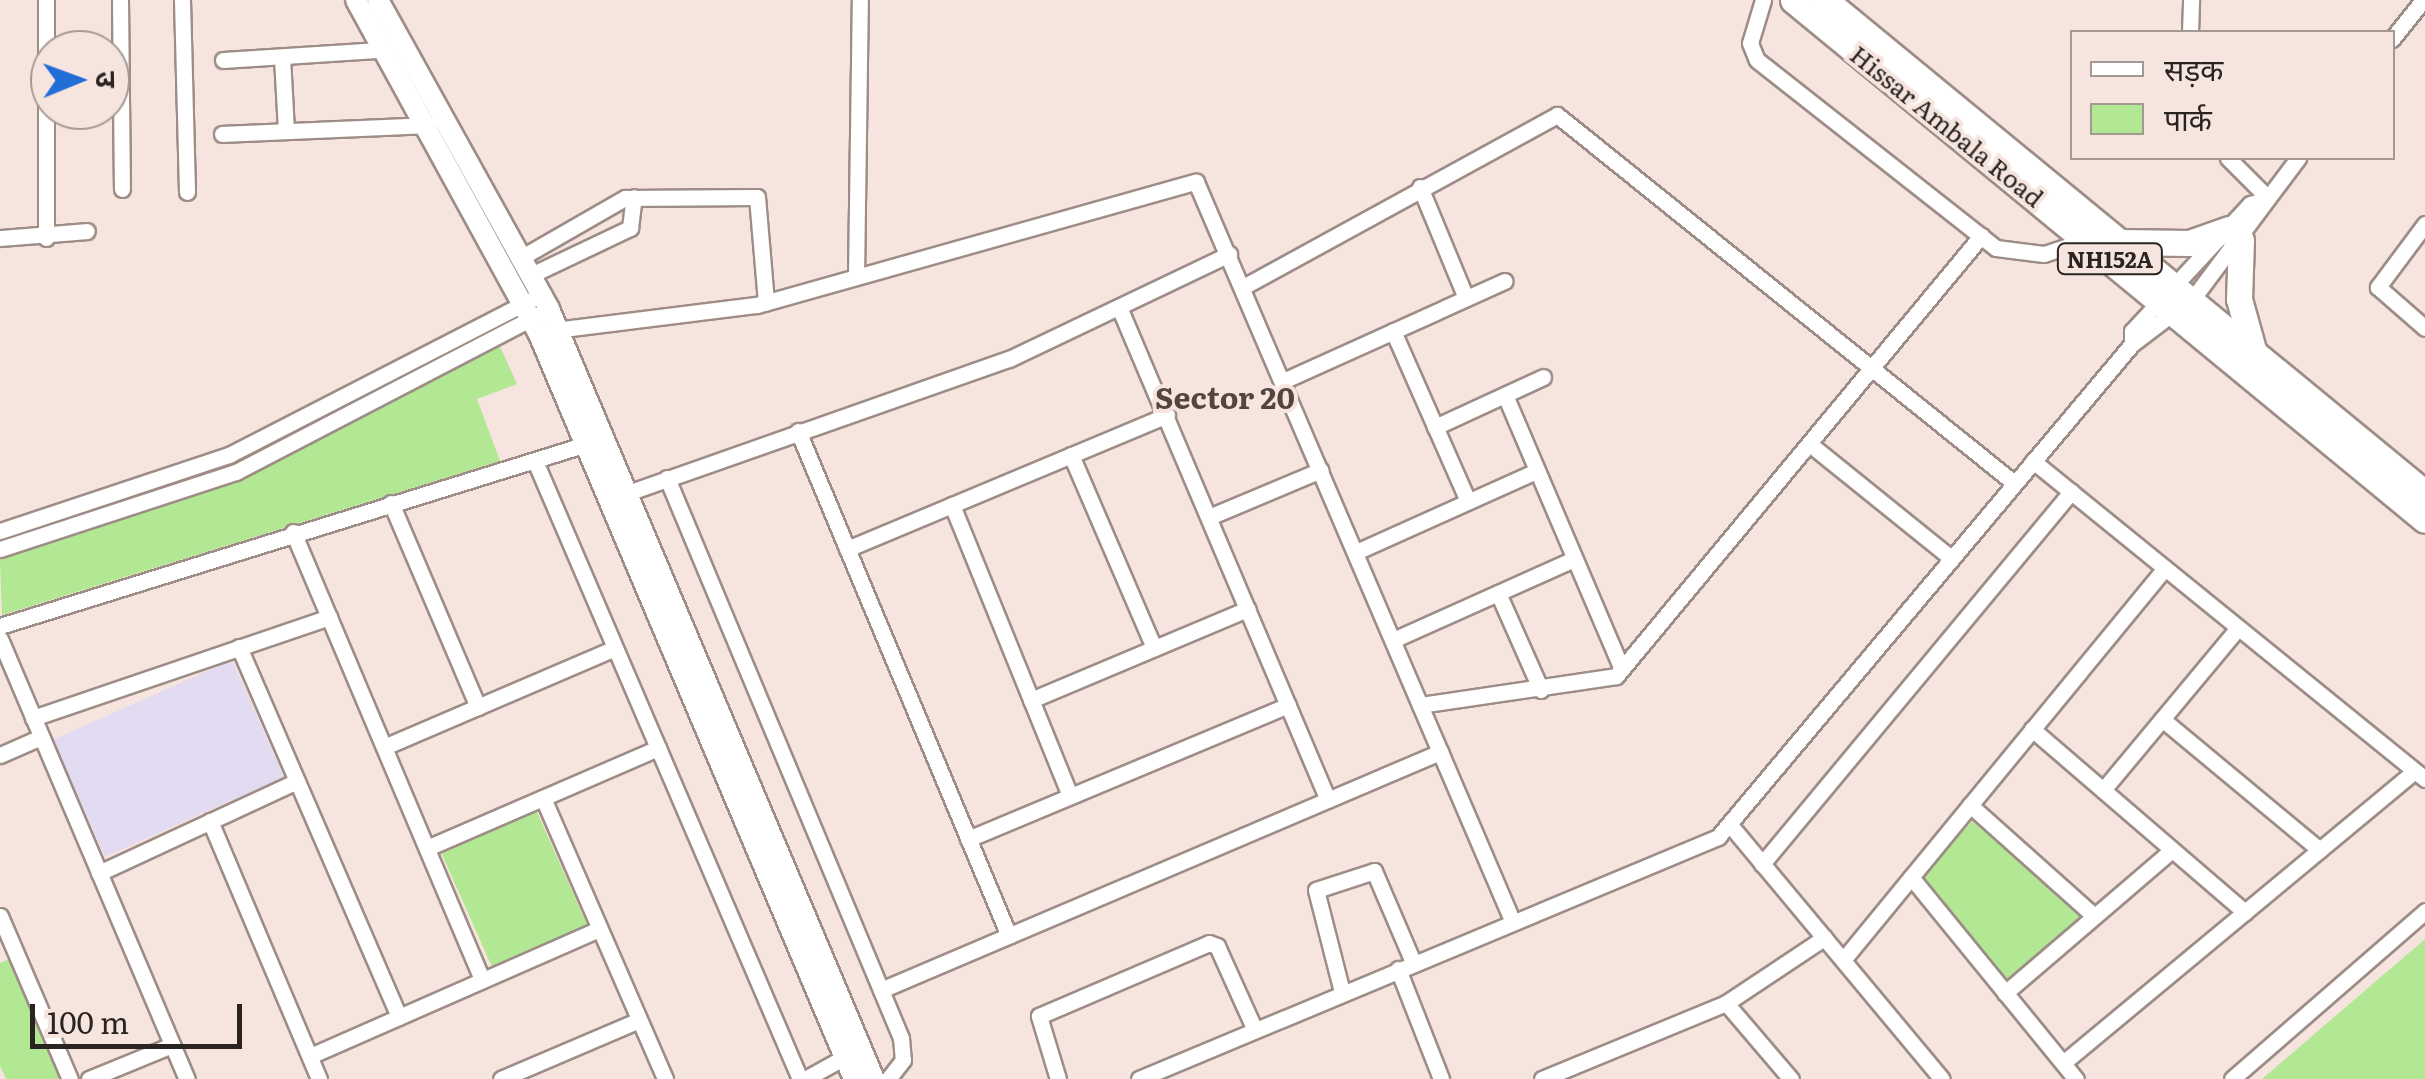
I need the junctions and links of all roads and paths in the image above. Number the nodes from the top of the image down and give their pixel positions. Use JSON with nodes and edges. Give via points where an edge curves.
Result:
{"nodes":[{"id":1,"x":46,"y":0,"type":"edge"},
{"id":2,"x":120,"y":0,"type":"edge"},
{"id":3,"x":182,"y":0,"type":"edge"},
{"id":4,"x":356,"y":0,"type":"edge"},
{"id":5,"x":378,"y":0,"type":"edge"},
{"id":6,"x":860,"y":0,"type":"edge"},
{"id":7,"x":1762,"y":0,"type":"edge"},
{"id":8,"x":1793,"y":0,"type":"edge"},
{"id":9,"x":1824,"y":0,"type":"edge"},
{"id":10,"x":2190,"y":0,"type":"edge"},
{"id":11,"x":2423,"y":0,"type":"edge"},
{"id":12,"x":2190,"y":30,"type":"edge"},
{"id":13,"x":2395,"y":34,"type":"edge"},
{"id":14,"x":395,"y":49,"type":"junction"},
{"id":15,"x":282,"y":57,"type":"junction"},
{"id":16,"x":222,"y":60,"type":"dead end"},
{"id":17,"x":429,"y":125,"type":"junction"},
{"id":18,"x":286,"y":130,"type":"junction"},
{"id":19,"x":222,"y":134,"type":"dead end"},
{"id":20,"x":2230,"y":160,"type":"edge"},
{"id":21,"x":2296,"y":160,"type":"edge"},
{"id":22,"x":1420,"y":187,"type":"junction"},
{"id":23,"x":122,"y":190,"type":"dead end"},
{"id":24,"x":187,"y":192,"type":"dead end"},
{"id":25,"x":634,"y":196,"type":"junction"},
{"id":26,"x":2266,"y":198,"type":"junction"},
{"id":27,"x":2425,"y":224,"type":"edge"},
{"id":28,"x":87,"y":231,"type":"dead end"},
{"id":29,"x":2235,"y":234,"type":"junction"},
{"id":30,"x":1981,"y":236,"type":"junction"},
{"id":31,"x":0,"y":238,"type":"edge"},
{"id":32,"x":46,"y":238,"type":"junction"},
{"id":33,"x":2086,"y":240,"type":"junction"},
{"id":34,"x":2122,"y":242,"type":"junction"},
{"id":35,"x":1229,"y":254,"type":"junction"},
{"id":36,"x":526,"y":266,"type":"junction"},
{"id":37,"x":856,"y":277,"type":"junction"},
{"id":38,"x":1504,"y":280,"type":"dead end"},
{"id":39,"x":1244,"y":287,"type":"junction"},
{"id":40,"x":1466,"y":298,"type":"junction"},
{"id":41,"x":2176,"y":302,"type":"junction"},
{"id":42,"x":766,"y":303,"type":"junction"},
{"id":43,"x":1119,"y":307,"type":"junction"},
{"id":44,"x":540,"y":315,"type":"junction"},
{"id":45,"x":2425,"y":328,"type":"edge"},
{"id":46,"x":1394,"y":331,"type":"junction"},
{"id":47,"x":2255,"y":355,"type":"junction"},
{"id":48,"x":1874,"y":371,"type":"junction"},
{"id":49,"x":1543,"y":378,"type":"dead end"},
{"id":50,"x":1283,"y":381,"type":"junction"},
{"id":51,"x":1505,"y":395,"type":"junction"},
{"id":52,"x":1166,"y":415,"type":"junction"},
{"id":53,"x":1436,"y":427,"type":"junction"},
{"id":54,"x":798,"y":431,"type":"junction"},
{"id":55,"x":594,"y":441,"type":"junction"},
{"id":56,"x":1811,"y":445,"type":"junction"},
{"id":57,"x":1072,"y":454,"type":"junction"},
{"id":58,"x":535,"y":461,"type":"junction"},
{"id":59,"x":2033,"y":461,"type":"junction"},
{"id":60,"x":1321,"y":470,"type":"junction"},
{"id":61,"x":1536,"y":471,"type":"junction"},
{"id":62,"x":667,"y":478,"type":"junction"},
{"id":63,"x":2014,"y":483,"type":"junction"},
{"id":64,"x":2072,"y":492,"type":"junction"},
{"id":65,"x":2425,"y":493,"type":"edge"},
{"id":66,"x":619,"y":496,"type":"junction"},
{"id":67,"x":1468,"y":501,"type":"junction"},
{"id":68,"x":390,"y":504,"type":"junction"},
{"id":69,"x":952,"y":505,"type":"junction"},
{"id":70,"x":1209,"y":516,"type":"junction"},
{"id":71,"x":2425,"y":520,"type":"edge"},
{"id":72,"x":0,"y":531,"type":"edge"},
{"id":73,"x":293,"y":532,"type":"junction"},
{"id":74,"x":847,"y":548,"type":"junction"},
{"id":75,"x":0,"y":550,"type":"edge"},
{"id":76,"x":1356,"y":552,"type":"junction"},
{"id":77,"x":1952,"y":558,"type":"junction"},
{"id":78,"x":1572,"y":560,"type":"junction"},
{"id":79,"x":2164,"y":568,"type":"junction"},
{"id":80,"x":1498,"y":592,"type":"junction"},
{"id":81,"x":1248,"y":608,"type":"junction"},
{"id":82,"x":329,"y":617,"type":"junction"},
{"id":83,"x":0,"y":626,"type":"edge"},
{"id":84,"x":2238,"y":628,"type":"junction"},
{"id":85,"x":0,"y":640,"type":"edge"},
{"id":86,"x":1393,"y":640,"type":"junction"},
{"id":87,"x":239,"y":647,"type":"junction"},
{"id":88,"x":615,"y":648,"type":"junction"},
{"id":89,"x":1154,"y":648,"type":"junction"},
{"id":90,"x":1622,"y":669,"type":"junction"},
{"id":91,"x":1542,"y":690,"type":"junction"},
{"id":92,"x":1032,"y":700,"type":"junction"},
{"id":93,"x":1288,"y":705,"type":"junction"},
{"id":94,"x":1420,"y":705,"type":"junction"},
{"id":95,"x":478,"y":707,"type":"junction"},
{"id":96,"x":33,"y":718,"type":"junction"},
{"id":97,"x":2162,"y":719,"type":"junction"},
{"id":98,"x":2032,"y":729,"type":"junction"},
{"id":99,"x":41,"y":737,"type":"junction"},
{"id":100,"x":384,"y":747,"type":"junction"},
{"id":101,"x":658,"y":748,"type":"junction"},
{"id":102,"x":1440,"y":752,"type":"junction"},
{"id":103,"x":0,"y":755,"type":"edge"},
{"id":104,"x":2420,"y":775,"type":"edge"},
{"id":105,"x":297,"y":781,"type":"junction"},
{"id":106,"x":2102,"y":790,"type":"junction"},
{"id":107,"x":1070,"y":796,"type":"junction"},
{"id":108,"x":542,"y":798,"type":"junction"},
{"id":109,"x":1328,"y":800,"type":"junction"},
{"id":110,"x":1970,"y":805,"type":"junction"},
{"id":111,"x":210,"y":821,"type":"junction"},
{"id":112,"x":1731,"y":826,"type":"junction"},
{"id":113,"x":968,"y":839,"type":"junction"},
{"id":114,"x":427,"y":848,"type":"junction"},
{"id":115,"x":2172,"y":850,"type":"junction"},
{"id":116,"x":2320,"y":850,"type":"junction"},
{"id":117,"x":1762,"y":864,"type":"junction"},
{"id":118,"x":99,"y":872,"type":"junction"},
{"id":119,"x":1911,"y":877,"type":"junction"},
{"id":120,"x":2425,"y":911,"type":"edge"},
{"id":121,"x":2244,"y":912,"type":"junction"},
{"id":122,"x":0,"y":916,"type":"edge"},
{"id":123,"x":2094,"y":916,"type":"junction"},
{"id":124,"x":1512,"y":920,"type":"junction"},
{"id":125,"x":599,"y":929,"type":"junction"},
{"id":126,"x":1009,"y":936,"type":"junction"},
{"id":127,"x":1824,"y":938,"type":"junction"},
{"id":128,"x":7,"y":951,"type":"edge"},
{"id":129,"x":1842,"y":960,"type":"junction"},
{"id":130,"x":1406,"y":965,"type":"junction"},
{"id":131,"x":482,"y":980,"type":"junction"},
{"id":132,"x":881,"y":990,"type":"junction"},
{"id":133,"x":1342,"y":992,"type":"junction"},
{"id":134,"x":2005,"y":992,"type":"junction"},
{"id":135,"x":1726,"y":1003,"type":"junction"},
{"id":136,"x":399,"y":1017,"type":"junction"},
{"id":137,"x":639,"y":1020,"type":"junction"},
{"id":138,"x":1255,"y":1030,"type":"junction"},
{"id":139,"x":172,"y":1045,"type":"junction"},
{"id":140,"x":310,"y":1056,"type":"junction"},
{"id":141,"x":2063,"y":1063,"type":"junction"},
{"id":142,"x":861,"y":1070,"type":"edge"},
{"id":143,"x":1575,"y":1073,"type":"edge"},
{"id":144,"x":70,"y":1079,"type":"edge"},
{"id":145,"x":89,"y":1079,"type":"edge"},
{"id":146,"x":186,"y":1079,"type":"edge"},
{"id":147,"x":319,"y":1079,"type":"edge"},
{"id":148,"x":502,"y":1079,"type":"edge"},
{"id":149,"x":664,"y":1079,"type":"edge"},
{"id":150,"x":803,"y":1079,"type":"edge"},
{"id":151,"x":1058,"y":1079,"type":"edge"},
{"id":152,"x":1139,"y":1079,"type":"edge"},
{"id":153,"x":1442,"y":1079,"type":"edge"},
{"id":154,"x":1542,"y":1079,"type":"edge"},
{"id":155,"x":1790,"y":1079,"type":"edge"},
{"id":156,"x":1942,"y":1079,"type":"edge"},
{"id":157,"x":2076,"y":1079,"type":"edge"},
{"id":158,"x":2232,"y":1079,"type":"edge"}],
"edges":[{"from":1,"to":32,"type":"street"},
{"from":2,"to":23,"type":"street"},
{"from":3,"to":24,"type":"street"},
{"from":4,"to":14,"type":"main road"},
{"from":5,"to":14,"type":"main road"},
{"from":6,"to":37,"type":"street"},
{"from":7,"to":30,"type":"street","via":[[1750,42],[1758,60]]},
{"from":8,"to":33,"type":"highway","name":"Hissar Ambala Road","number":"NH152A"},
{"from":9,"to":34,"type":"highway","name":"Hissar Ambala Road","number":"NH152A"},
{"from":10,"to":12,"type":"street"},
{"from":11,"to":13,"type":"street"},
{"from":14,"to":15,"type":"street"},
{"from":14,"to":17,"type":"main road"},
{"from":14,"to":36,"type":"main road"},
{"from":15,"to":16,"type":"street"},
{"from":15,"to":18,"type":"street"},
{"from":17,"to":18,"type":"street"},
{"from":17,"to":44,"type":"main road"},
{"from":18,"to":19,"type":"street"},
{"from":20,"to":26,"type":"street"},
{"from":21,"to":26,"type":"street"},
{"from":22,"to":39,"type":"street"},
{"from":22,"to":40,"type":"street"},
{"from":22,"to":48,"type":"street","via":[[1549,115],[1561,116]]},
{"from":25,"to":36,"type":"street"},
{"from":25,"to":36,"type":"street","via":[[630,228]]},
{"from":25,"to":42,"type":"street","via":[[761,200]]},
{"from":26,"to":29,"type":"street","via":[[2250,204]]},
{"from":27,"to":45,"type":"street","via":[[2378,286]]},
{"from":28,"to":32,"type":"street"},
{"from":29,"to":34,"type":"highway","via":[[2189,244]]},
{"from":29,"to":41,"type":"street"},
{"from":29,"to":47,"type":"highway","via":[[2239,299]]},
{"from":30,"to":33,"type":"street","via":[[2020,256]]},
{"from":30,"to":48,"type":"street"},
{"from":31,"to":32,"type":"street"},
{"from":33,"to":41,"type":"highway","name":"Hissar Ambala Road","number":"NH152A"},
{"from":34,"to":41,"type":"highway","name":"Hissar Ambala Road","number":"NH152A"},
{"from":35,"to":37,"type":"street","via":[[1202,186],[1189,180]]},
{"from":35,"to":39,"type":"street"},
{"from":35,"to":43,"type":"street"},
{"from":36,"to":44,"type":"main road"},
{"from":37,"to":42,"type":"street"},
{"from":38,"to":40,"type":"street"},
{"from":39,"to":50,"type":"street"},
{"from":40,"to":46,"type":"street"},
{"from":41,"to":47,"type":"highway","name":"Hissar Ambala Road","number":"NH152A"},
{"from":41,"to":59,"type":"street"},
{"from":41,"to":71,"type":"highway","name":"Hissar Ambala Road","number":"NH152A"},
{"from":42,"to":44,"type":"street"},
{"from":43,"to":52,"type":"street"},
{"from":43,"to":54,"type":"street","via":[[1009,359]]},
{"from":44,"to":55,"type":"main road"},
{"from":44,"to":72,"type":"street","via":[[228,455]]},
{"from":44,"to":75,"type":"street","via":[[236,472]]},
{"from":46,"to":50,"type":"street"},
{"from":46,"to":53,"type":"street"},
{"from":47,"to":65,"type":"highway","name":"Hissar Ambala Road","number":"NH152A"},
{"from":48,"to":56,"type":"street"},
{"from":48,"to":63,"type":"street"},
{"from":49,"to":51,"type":"street"},
{"from":50,"to":60,"type":"street"},
{"from":51,"to":53,"type":"street"},
{"from":51,"to":61,"type":"street"},
{"from":52,"to":57,"type":"street"},
{"from":52,"to":70,"type":"street"},
{"from":53,"to":67,"type":"street"},
{"from":54,"to":62,"type":"street"},
{"from":54,"to":74,"type":"street"},
{"from":55,"to":58,"type":"street"},
{"from":55,"to":66,"type":"main road"},
{"from":56,"to":77,"type":"street"},
{"from":56,"to":90,"type":"street"},
{"from":57,"to":69,"type":"street"},
{"from":57,"to":89,"type":"street"},
{"from":58,"to":68,"type":"street"},
{"from":58,"to":88,"type":"street"},
{"from":59,"to":63,"type":"street"},
{"from":59,"to":64,"type":"street"},
{"from":60,"to":70,"type":"street"},
{"from":60,"to":76,"type":"street"},
{"from":61,"to":67,"type":"street"},
{"from":61,"to":78,"type":"street"},
{"from":62,"to":66,"type":"street"},
{"from":62,"to":132,"type":"street"},
{"from":63,"to":77,"type":"street"},
{"from":64,"to":79,"type":"street"},
{"from":64,"to":117,"type":"street"},
{"from":66,"to":142,"type":"main road"},
{"from":67,"to":76,"type":"street"},
{"from":68,"to":73,"type":"street"},
{"from":68,"to":95,"type":"street"},
{"from":69,"to":74,"type":"street"},
{"from":69,"to":92,"type":"street"},
{"from":70,"to":81,"type":"street"},
{"from":73,"to":82,"type":"street"},
{"from":73,"to":83,"type":"street"},
{"from":74,"to":113,"type":"street"},
{"from":76,"to":86,"type":"street"},
{"from":77,"to":112,"type":"street"},
{"from":78,"to":80,"type":"street"},
{"from":78,"to":90,"type":"street"},
{"from":79,"to":84,"type":"street"},
{"from":79,"to":98,"type":"street"},
{"from":80,"to":86,"type":"street"},
{"from":80,"to":91,"type":"street"},
{"from":81,"to":89,"type":"street"},
{"from":81,"to":93,"type":"street"},
{"from":82,"to":87,"type":"street"},
{"from":82,"to":100,"type":"street"},
{"from":84,"to":97,"type":"street"},
{"from":84,"to":104,"type":"street"},
{"from":85,"to":96,"type":"street"},
{"from":86,"to":94,"type":"street"},
{"from":87,"to":96,"type":"street"},
{"from":87,"to":105,"type":"street"},
{"from":88,"to":95,"type":"street"},
{"from":88,"to":101,"type":"street"},
{"from":89,"to":92,"type":"street"},
{"from":90,"to":91,"type":"street","via":[[1600,684]]},
{"from":91,"to":94,"type":"street"},
{"from":92,"to":107,"type":"street"},
{"from":93,"to":107,"type":"street"},
{"from":93,"to":109,"type":"street"},
{"from":94,"to":102,"type":"street"},
{"from":95,"to":100,"type":"street"},
{"from":96,"to":99,"type":"street"},
{"from":97,"to":106,"type":"street"},
{"from":97,"to":116,"type":"street"},
{"from":98,"to":106,"type":"street"},
{"from":98,"to":110,"type":"street"},
{"from":99,"to":103,"type":"street"},
{"from":99,"to":118,"type":"street"},
{"from":100,"to":114,"type":"street"},
{"from":101,"to":108,"type":"street"},
{"from":101,"to":150,"type":"street"},
{"from":102,"to":109,"type":"street"},
{"from":102,"to":124,"type":"street"},
{"from":104,"to":116,"type":"street"},
{"from":105,"to":111,"type":"street"},
{"from":105,"to":136,"type":"street"},
{"from":106,"to":115,"type":"street"},
{"from":107,"to":113,"type":"street"},
{"from":108,"to":114,"type":"street"},
{"from":108,"to":125,"type":"street"},
{"from":109,"to":126,"type":"street"},
{"from":110,"to":119,"type":"street"},
{"from":110,"to":123,"type":"street"},
{"from":111,"to":118,"type":"street"},
{"from":111,"to":140,"type":"street"},
{"from":112,"to":117,"type":"street"},
{"from":112,"to":124,"type":"street","via":[[1704,844]]},
{"from":113,"to":126,"type":"street"},
{"from":114,"to":131,"type":"street"},
{"from":115,"to":121,"type":"street"},
{"from":115,"to":123,"type":"street"},
{"from":116,"to":121,"type":"street"},
{"from":117,"to":127,"type":"street"},
{"from":118,"to":139,"type":"street"},
{"from":119,"to":129,"type":"street"},
{"from":119,"to":134,"type":"street"},
{"from":120,"to":158,"type":"street"},
{"from":121,"to":141,"type":"street"},
{"from":122,"to":128,"type":"street"},
{"from":123,"to":134,"type":"street"},
{"from":124,"to":130,"type":"street"},
{"from":125,"to":131,"type":"street"},
{"from":125,"to":137,"type":"street"},
{"from":126,"to":132,"type":"street"},
{"from":127,"to":129,"type":"street"},
{"from":127,"to":135,"type":"street"},
{"from":128,"to":144,"type":"street"},
{"from":129,"to":156,"type":"street"},
{"from":130,"to":133,"type":"street"},
{"from":130,"to":133,"type":"street","via":[[1374,871],[1316,890]]},
{"from":130,"to":153,"type":"street"},
{"from":131,"to":136,"type":"street"},
{"from":132,"to":142,"type":"street","via":[[904,1052]]},
{"from":133,"to":138,"type":"street"},
{"from":134,"to":141,"type":"street"},
{"from":135,"to":143,"type":"street"},
{"from":135,"to":155,"type":"street"},
{"from":136,"to":140,"type":"street"},
{"from":137,"to":148,"type":"street"},
{"from":137,"to":149,"type":"street"},
{"from":138,"to":151,"type":"street","via":[[1217,946],[1209,943],[1039,1016]]},
{"from":138,"to":152,"type":"street"},
{"from":139,"to":145,"type":"street"},
{"from":139,"to":146,"type":"street"},
{"from":140,"to":147,"type":"street"},
{"from":141,"to":157,"type":"street"},
{"from":142,"to":150,"type":"street"},
{"from":143,"to":154,"type":"street"}]}
